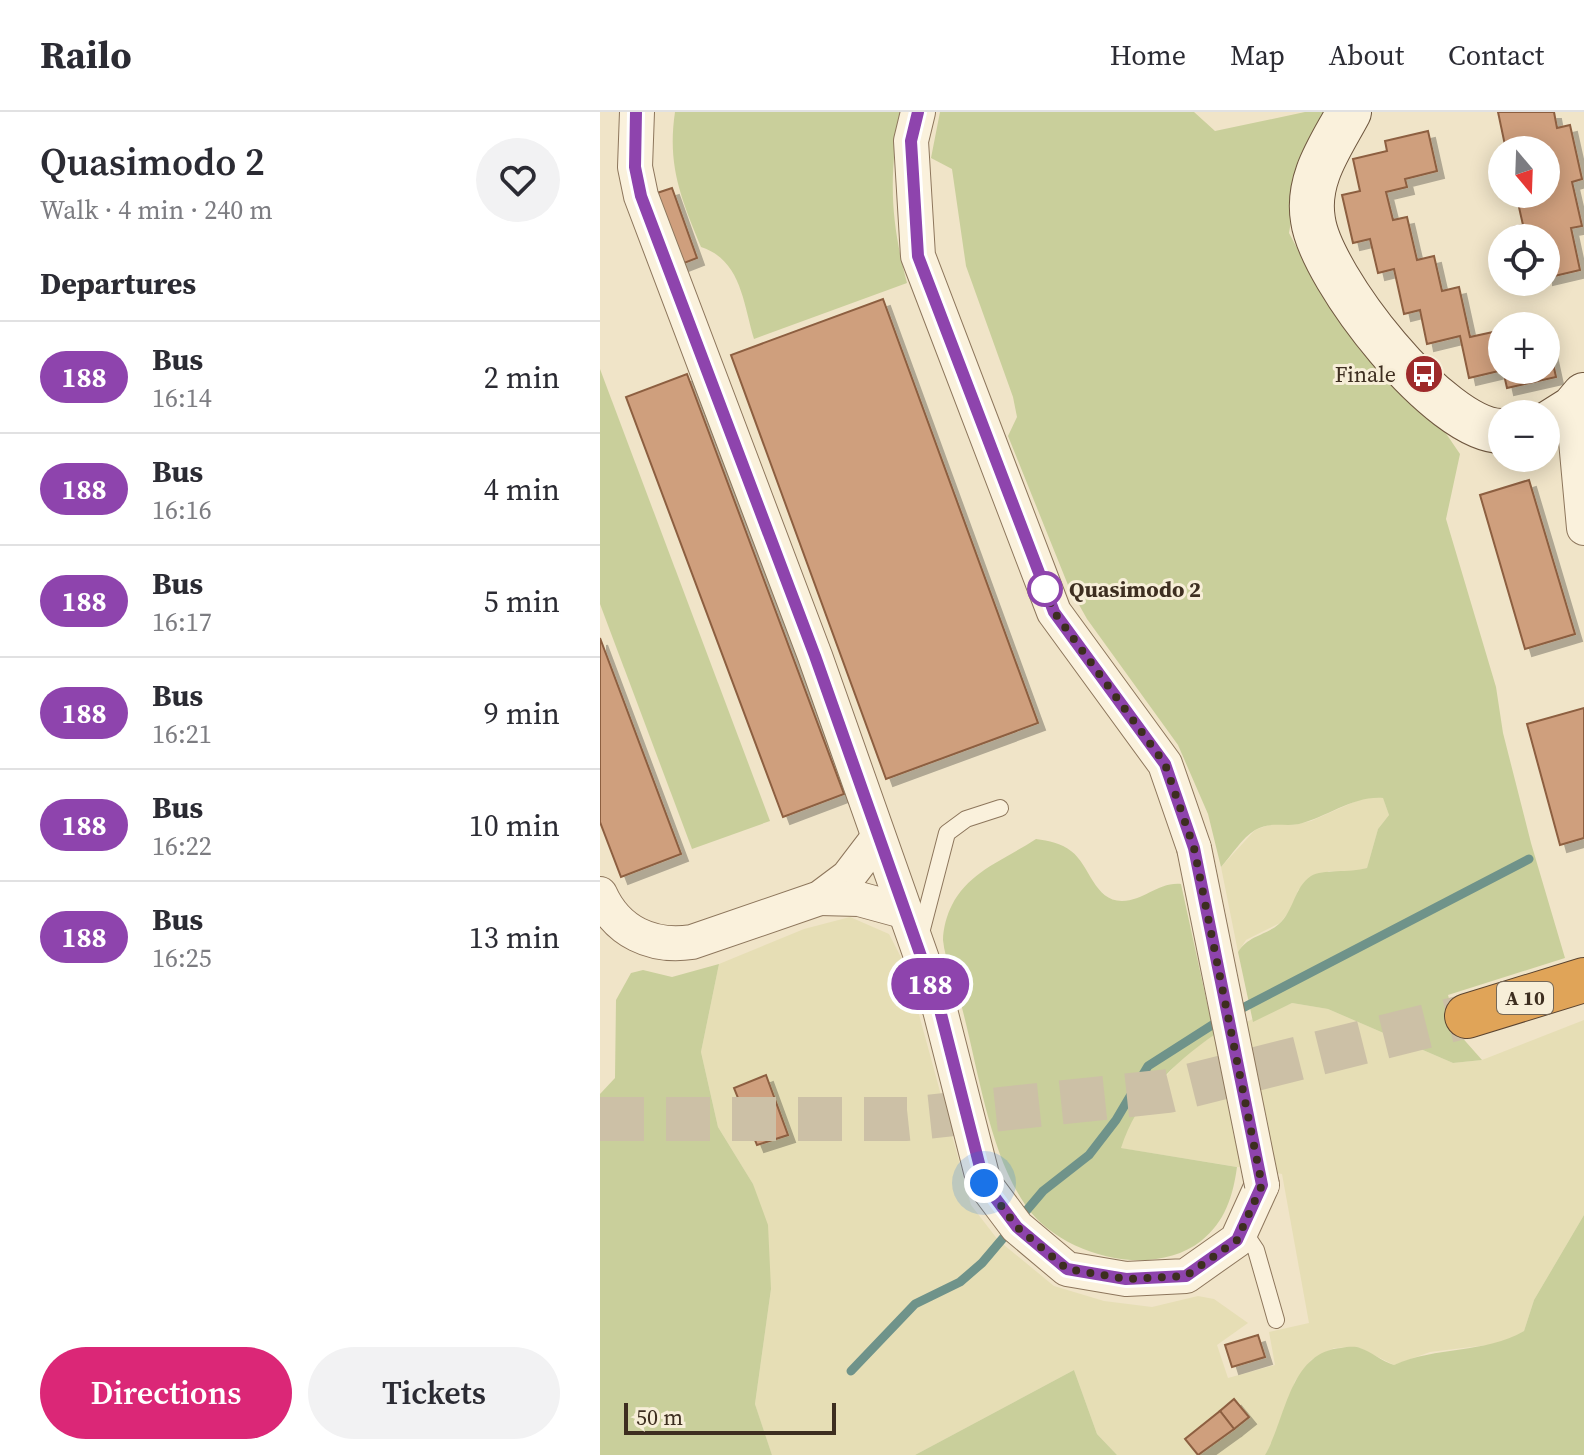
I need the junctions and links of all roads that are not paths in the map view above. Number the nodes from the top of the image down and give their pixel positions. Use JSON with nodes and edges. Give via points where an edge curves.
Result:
{"nodes":[{"id":1,"x":637,"y":112,"type":"edge"},
{"id":2,"x":918,"y":112,"type":"edge"},
{"id":3,"x":1349,"y":112,"type":"edge"},
{"id":4,"x":1568,"y":410,"type":"edge"},
{"id":5,"x":1488,"y":431,"type":"edge"},
{"id":6,"x":1584,"y":528,"type":"edge"},
{"id":7,"x":1000,"y":808,"type":"dead end"},
{"id":8,"x":877,"y":839,"type":"junction"},
{"id":9,"x":600,"y":894,"type":"edge"},
{"id":10,"x":820,"y":898,"type":"junction"},
{"id":11,"x":903,"y":911,"type":"junction"},
{"id":12,"x":920,"y":957,"type":"junction"},
{"id":13,"x":1584,"y":980,"type":"edge"},
{"id":14,"x":1467,"y":1016,"type":"tunnel mouth"},
{"id":15,"x":1242,"y":1229,"type":"junction"},
{"id":16,"x":1276,"y":1320,"type":"dead end"}],
"edges":[{"from":1,"to":8,"type":"street","via":[[635,167],[641,196],[815,656]]},
{"from":2,"to":15,"type":"street","bridge":true,"via":[[911,141],[918,256],[1054,612],[1165,764],[1194,848],[1262,1185]]},
{"from":3,"to":5,"type":"street","via":[[1314,177],[1312,220],[1329,269],[1425,390],[1461,419]]},
{"from":4,"to":6,"type":"street"},
{"from":7,"to":12,"type":"lane","via":[[966,819],[947,833],[922,923]]},
{"from":8,"to":10,"type":"street","via":[[848,877]]},
{"from":8,"to":11,"type":"street"},
{"from":9,"to":10,"type":"street","via":[[626,929],[670,945]]},
{"from":10,"to":11,"type":"street","via":[[859,899]]},
{"from":11,"to":12,"type":"street"},
{"from":12,"to":15,"type":"street","via":[[940,1010],[984,1183],[1017,1227],[1067,1269],[1126,1279],[1186,1276],[1237,1240]]},
{"from":13,"to":14,"type":"highway","number":"A 10"},
{"from":15,"to":16,"type":"lane","via":[[1256,1250]]}]}
